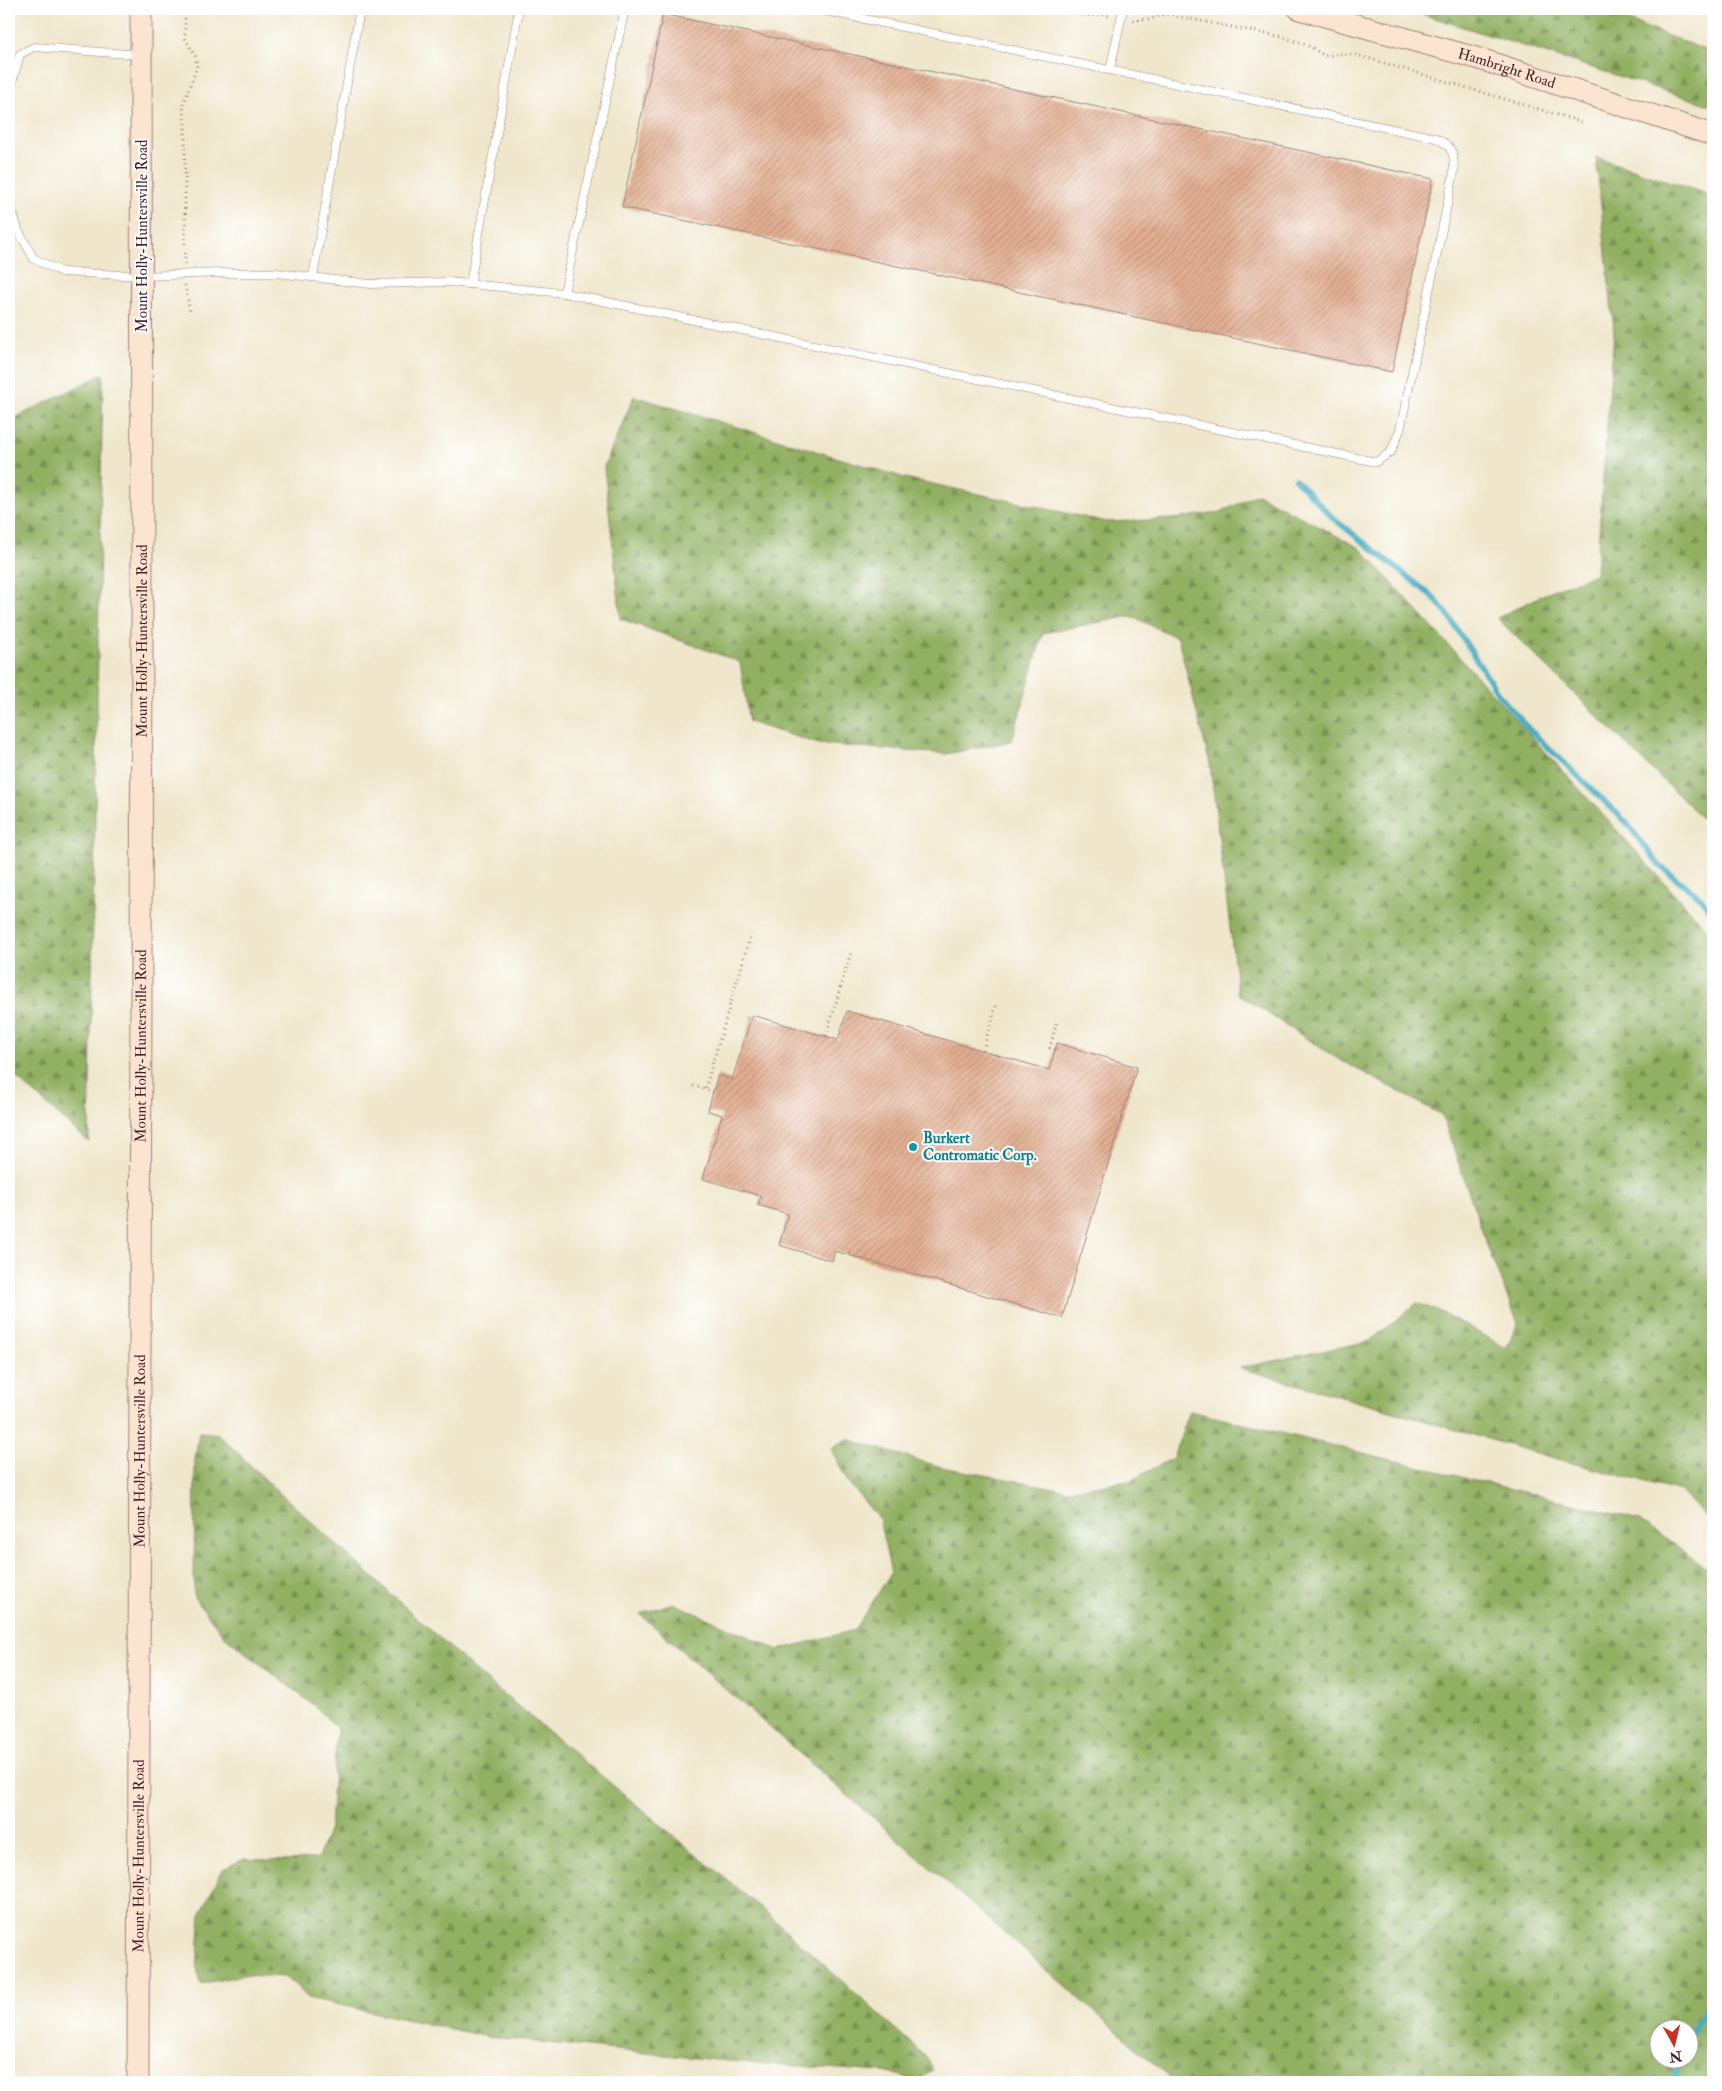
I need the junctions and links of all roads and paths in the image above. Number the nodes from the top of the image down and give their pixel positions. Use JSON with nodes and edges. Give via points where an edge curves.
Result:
{"nodes":[{"id":1,"x":141,"y":9,"type":"edge"},
{"id":2,"x":185,"y":9,"type":"edge"},
{"id":3,"x":360,"y":9,"type":"edge"},
{"id":4,"x":519,"y":9,"type":"edge"},
{"id":5,"x":625,"y":9,"type":"edge"},
{"id":6,"x":816,"y":9,"type":"edge"},
{"id":7,"x":1069,"y":9,"type":"edge"},
{"id":8,"x":1123,"y":9,"type":"edge"},
{"id":9,"x":1299,"y":9,"type":"edge"},
{"id":10,"x":1101,"y":14,"type":"dead end"},
{"id":11,"x":1132,"y":20,"type":"dead end"},
{"id":12,"x":141,"y":56,"type":"junction"},
{"id":13,"x":1110,"y":70,"type":"junction"},
{"id":14,"x":9,"y":104,"type":"edge"},
{"id":15,"x":1582,"y":122,"type":"dead end"},
{"id":16,"x":1713,"y":135,"type":"edge"},
{"id":17,"x":9,"y":199,"type":"edge"},
{"id":18,"x":185,"y":259,"type":"dead end"},
{"id":19,"x":142,"y":276,"type":"junction"},
{"id":20,"x":313,"y":277,"type":"junction"},
{"id":21,"x":470,"y":284,"type":"junction"},
{"id":22,"x":185,"y":289,"type":"dead end"},
{"id":23,"x":564,"y":293,"type":"junction"},
{"id":24,"x":190,"y":311,"type":"dead end"},
{"id":25,"x":751,"y":934,"type":"dead end"},
{"id":26,"x":850,"y":952,"type":"dead end"},
{"id":27,"x":997,"y":1003,"type":"dead end"},
{"id":28,"x":1057,"y":1020,"type":"dead end"},
{"id":29,"x":826,"y":1036,"type":"dead end"},
{"id":30,"x":983,"y":1050,"type":"dead end"},
{"id":31,"x":1056,"y":1050,"type":"dead end"},
{"id":32,"x":693,"y":1086,"type":"dead end"},
{"id":33,"x":705,"y":1090,"type":"junction"},
{"id":34,"x":713,"y":1092,"type":"dead end"},
{"id":35,"x":138,"y":2082,"type":"edge"}],
"edges":[{"from":1,"to":12,"type":"main road","name":"Mount Holly-Huntersville Road"},
{"from":2,"to":18,"type":"path","via":[[185,38],[197,67],[183,105]]},
{"from":3,"to":20,"type":"lane"},
{"from":4,"to":21,"type":"lane"},
{"from":5,"to":23,"type":"lane"},
{"from":6,"to":13,"type":"lane"},
{"from":7,"to":10,"type":"path","via":[[1084,16]]},
{"from":8,"to":13,"type":"lane"},
{"from":9,"to":16,"type":"main road","name":"Hambright Road","via":[[1480,59]]},
{"from":11,"to":15,"type":"path","via":[[1148,20],[1165,14],[1283,36],[1325,56],[1357,55]]},
{"from":12,"to":14,"type":"lane","via":[[34,47],[20,54]]},
{"from":12,"to":19,"type":"main road","name":"Mount Holly-Huntersville Road"},
{"from":13,"to":23,"type":"lane","via":[[1436,138],[1447,144],[1454,154],[1454,172],[1400,430],[1391,452],[1376,462]]},
{"from":17,"to":19,"type":"lane","via":[[18,230],[34,259],[62,272]]},
{"from":19,"to":20,"type":"lane","via":[[259,273]]},
{"from":19,"to":35,"type":"main road","name":"Mount Holly-Huntersville Road"},
{"from":20,"to":21,"type":"lane","via":[[370,284]]},
{"from":21,"to":23,"type":"lane"},
{"from":22,"to":24,"type":"path"},
{"from":25,"to":33,"type":"path"},
{"from":26,"to":29,"type":"path"},
{"from":27,"to":30,"type":"path"},
{"from":28,"to":31,"type":"path","via":[[1050,1048]]},
{"from":32,"to":33,"type":"path"},
{"from":33,"to":34,"type":"path"}]}
